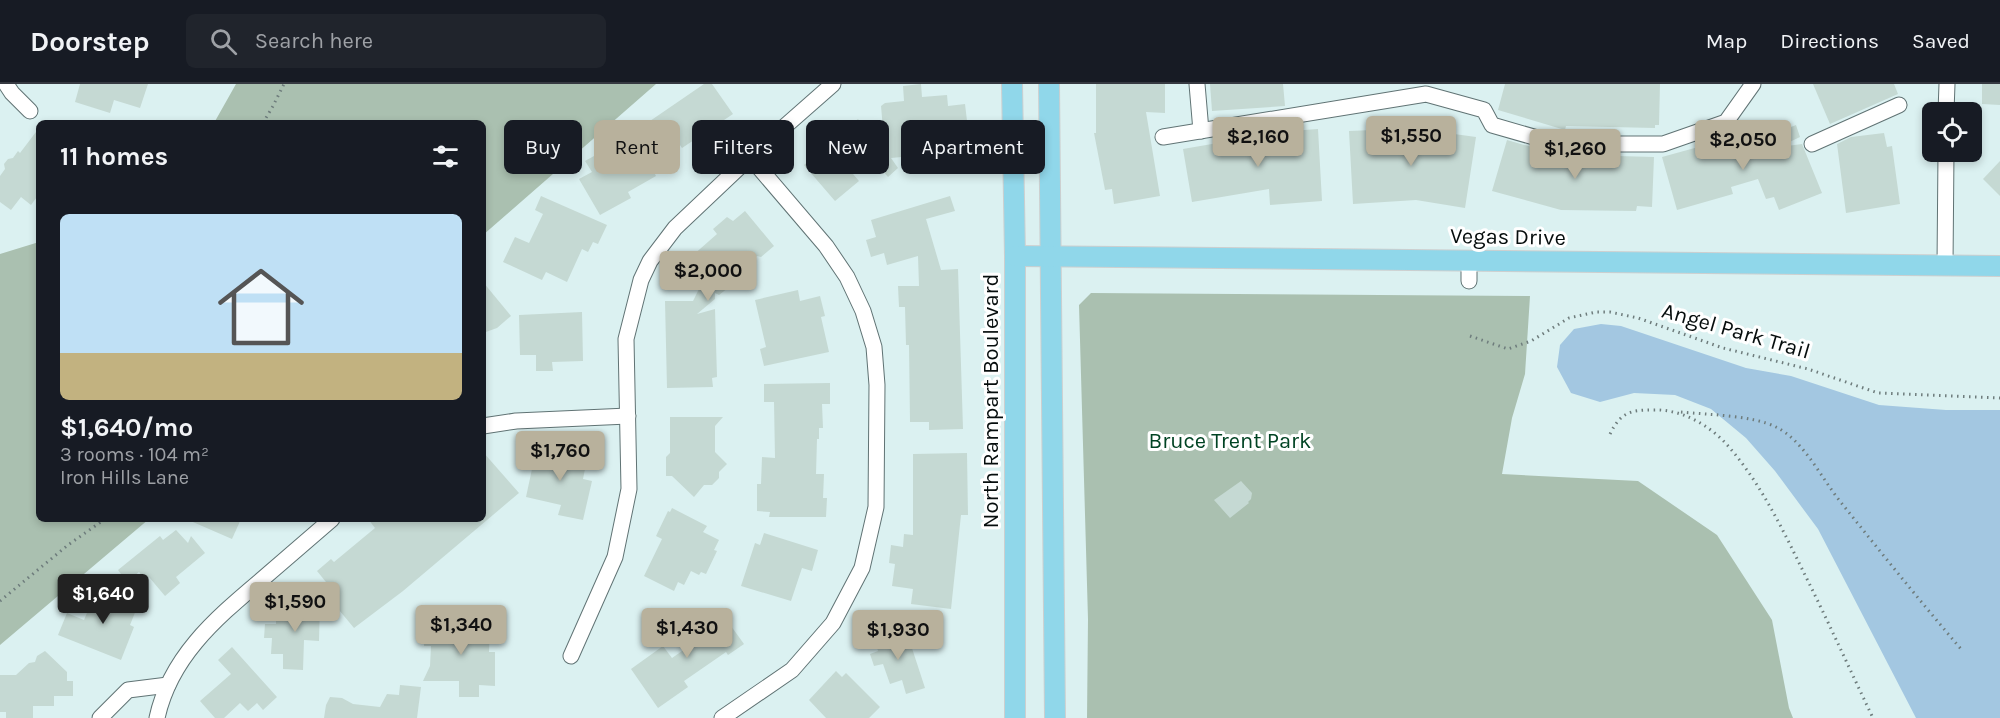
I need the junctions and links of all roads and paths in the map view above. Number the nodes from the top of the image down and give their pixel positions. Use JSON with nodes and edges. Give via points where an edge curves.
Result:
{"nodes":[{"id":1,"x":6,"y":84,"type":"edge"},
{"id":2,"x":284,"y":84,"type":"edge"},
{"id":3,"x":833,"y":84,"type":"edge"},
{"id":4,"x":1012,"y":84,"type":"edge"},
{"id":5,"x":1049,"y":84,"type":"edge"},
{"id":6,"x":1197,"y":84,"type":"edge"},
{"id":7,"x":1753,"y":84,"type":"edge"},
{"id":8,"x":1947,"y":84,"type":"edge"},
{"id":9,"x":1427,"y":89,"type":"edge"},
{"id":10,"x":1946,"y":102,"type":"edge"},
{"id":11,"x":1899,"y":105,"type":"dead end"},
{"id":12,"x":30,"y":111,"type":"dead end"},
{"id":13,"x":265,"y":120,"type":"edge"},
{"id":14,"x":792,"y":120,"type":"edge"},
{"id":15,"x":1201,"y":131,"type":"junction"},
{"id":16,"x":1163,"y":137,"type":"dead end"},
{"id":17,"x":1812,"y":144,"type":"dead end"},
{"id":18,"x":1946,"y":162,"type":"edge"},
{"id":19,"x":732,"y":174,"type":"edge"},
{"id":20,"x":764,"y":174,"type":"edge"},
{"id":21,"x":1015,"y":256,"type":"junction"},
{"id":22,"x":1052,"y":256,"type":"junction"},
{"id":23,"x":1469,"y":261,"type":"junction"},
{"id":24,"x":1945,"y":266,"type":"junction"},
{"id":25,"x":2000,"y":266,"type":"edge"},
{"id":26,"x":1469,"y":281,"type":"dead end"},
{"id":27,"x":1470,"y":336,"type":"dead end"},
{"id":28,"x":2000,"y":398,"type":"edge"},
{"id":29,"x":1680,"y":412,"type":"junction"},
{"id":30,"x":628,"y":416,"type":"junction"},
{"id":31,"x":486,"y":426,"type":"edge"},
{"id":32,"x":1610,"y":434,"type":"dead end"},
{"id":33,"x":101,"y":522,"type":"edge"},
{"id":34,"x":329,"y":522,"type":"edge"},
{"id":35,"x":0,"y":601,"type":"edge"},
{"id":36,"x":1961,"y":650,"type":"dead end"},
{"id":37,"x":571,"y":656,"type":"dead end"},
{"id":38,"x":168,"y":685,"type":"junction"},
{"id":39,"x":100,"y":718,"type":"edge"},
{"id":40,"x":157,"y":718,"type":"edge"},
{"id":41,"x":722,"y":718,"type":"edge"},
{"id":42,"x":1015,"y":718,"type":"edge"},
{"id":43,"x":1055,"y":718,"type":"edge"},
{"id":44,"x":1873,"y":718,"type":"edge"}],
"edges":[{"from":1,"to":12,"type":"street"},
{"from":2,"to":13,"type":"path"},
{"from":3,"to":14,"type":"street"},
{"from":4,"to":21,"type":"main road","name":"North Rampart Boulevard"},
{"from":5,"to":22,"type":"main road"},
{"from":6,"to":15,"type":"street"},
{"from":7,"to":9,"type":"street","via":[[1726,122],[1663,144],[1558,144],[1492,125],[1484,110]]},
{"from":8,"to":10,"type":"street"},
{"from":9,"to":15,"type":"street"},
{"from":11,"to":17,"type":"street"},
{"from":15,"to":16,"type":"street"},
{"from":18,"to":24,"type":"street"},
{"from":19,"to":30,"type":"street","via":[[675,228],[641,280],[626,339]]},
{"from":20,"to":41,"type":"street","via":[[825,246],[847,277],[863,311],[873,347],[877,385],[876,507],[862,568],[833,623],[792,670]]},
{"from":21,"to":22,"type":"main road","name":"Vegas Drive"},
{"from":21,"to":42,"type":"main road","name":"North Rampart Boulevard"},
{"from":22,"to":23,"type":"main road","name":"Vegas Drive"},
{"from":22,"to":43,"type":"main road"},
{"from":23,"to":24,"type":"main road","name":"Vegas Drive"},
{"from":23,"to":26,"type":"street"},
{"from":24,"to":25,"type":"main road","name":"Vegas Drive"},
{"from":27,"to":28,"type":"path","name":"Angel Park Trail","via":[[1508,349],[1531,341],[1569,318],[1610,312],[1878,393]]},
{"from":29,"to":32,"type":"path","via":[[1625,413]]},
{"from":29,"to":36,"type":"path","via":[[1754,420],[1777,427],[1800,445],[1882,555]]},
{"from":29,"to":44,"type":"path","via":[[1728,446],[1748,473],[1781,526]]},
{"from":30,"to":31,"type":"street"},
{"from":30,"to":37,"type":"street","via":[[629,489],[615,557]]},
{"from":33,"to":35,"type":"path"},
{"from":34,"to":38,"type":"street","via":[[216,619],[192,644]]},
{"from":38,"to":39,"type":"street","via":[[128,690]]},
{"from":38,"to":40,"type":"street"}]}
